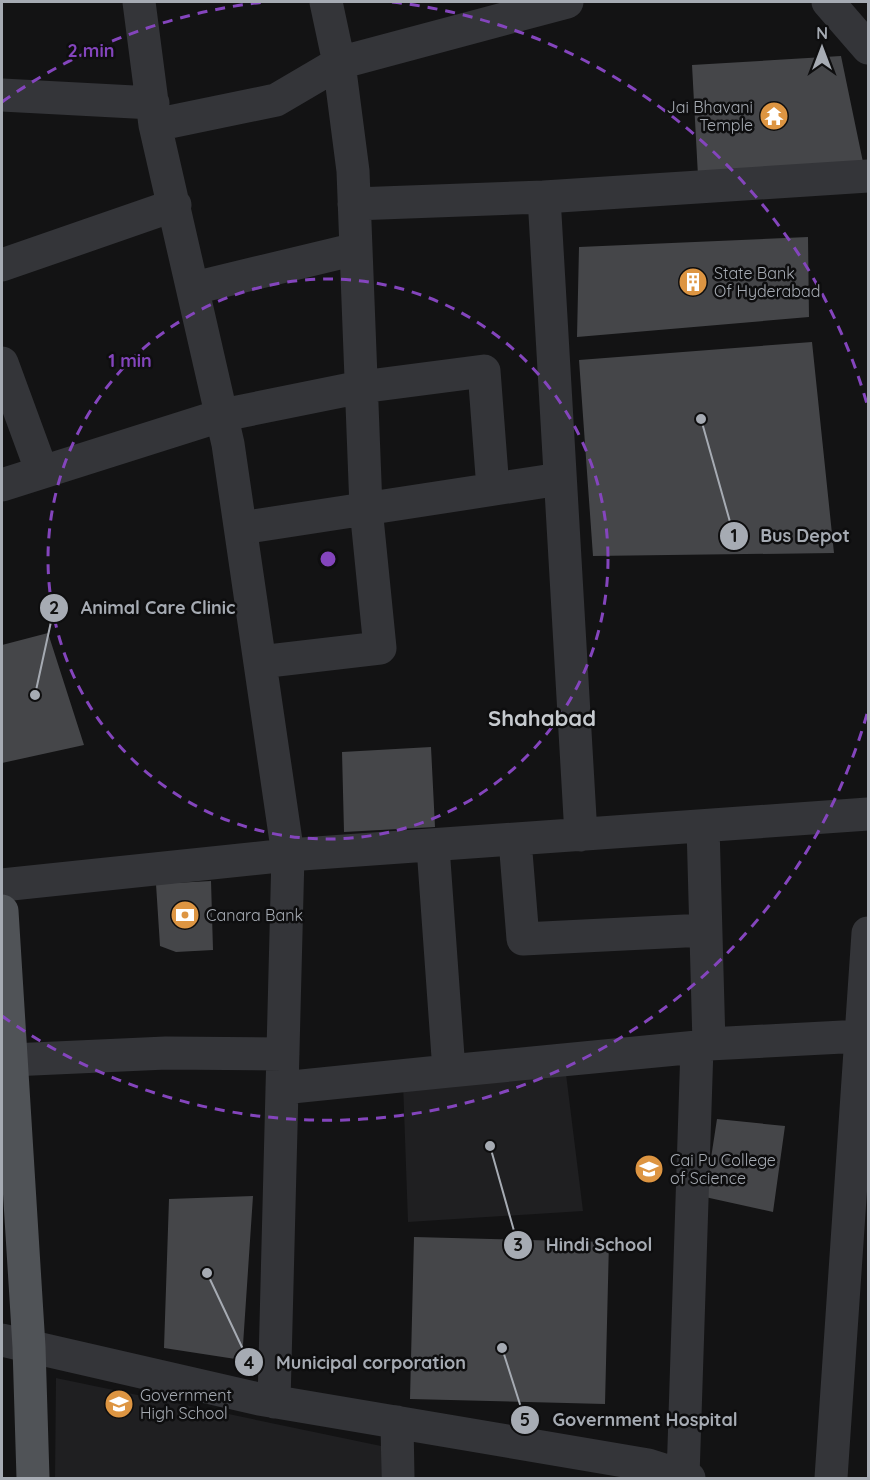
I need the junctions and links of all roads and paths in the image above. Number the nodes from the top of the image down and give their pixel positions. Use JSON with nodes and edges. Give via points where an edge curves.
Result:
{"nodes":[{"id":1,"x":138,"y":2,"type":"edge"},
{"id":2,"x":326,"y":2,"type":"edge"},
{"id":3,"x":828,"y":2,"type":"edge"},
{"id":4,"x":559,"y":3,"type":"edge"},
{"id":5,"x":868,"y":48,"type":"edge"},
{"id":6,"x":339,"y":63,"type":"junction"},
{"id":7,"x":2,"y":95,"type":"edge"},
{"id":8,"x":154,"y":114,"type":"junction"},
{"id":9,"x":868,"y":176,"type":"edge"},
{"id":10,"x":544,"y":197,"type":"junction"},
{"id":11,"x":354,"y":204,"type":"junction"},
{"id":12,"x":175,"y":205,"type":"junction"},
{"id":13,"x":356,"y":249,"type":"junction"},
{"id":14,"x":2,"y":265,"type":"edge"},
{"id":15,"x":194,"y":288,"type":"junction"},
{"id":16,"x":2,"y":363,"type":"edge"},
{"id":17,"x":361,"y":387,"type":"junction"},
{"id":18,"x":223,"y":415,"type":"junction"},
{"id":19,"x":42,"y":472,"type":"junction"},
{"id":20,"x":560,"y":479,"type":"junction"},
{"id":21,"x":2,"y":485,"type":"edge"},
{"id":22,"x":493,"y":489,"type":"junction"},
{"id":23,"x":366,"y":508,"type":"junction"},
{"id":24,"x":241,"y":528,"type":"junction"},
{"id":25,"x":260,"y":662,"type":"junction"},
{"id":26,"x":868,"y":814,"type":"edge"},
{"id":27,"x":702,"y":826,"type":"junction"},
{"id":28,"x":581,"y":835,"type":"junction"},
{"id":29,"x":515,"y":840,"type":"junction"},
{"id":30,"x":433,"y":847,"type":"junction"},
{"id":31,"x":288,"y":855,"type":"junction"},
{"id":32,"x":2,"y":885,"type":"edge"},
{"id":33,"x":2,"y":912,"type":"edge"},
{"id":34,"x":705,"y":930,"type":"junction"},
{"id":35,"x":868,"y":933,"type":"edge"},
{"id":36,"x":862,"y":1036,"type":"junction"},
{"id":37,"x":703,"y":1045,"type":"junction"},
{"id":38,"x":283,"y":1054,"type":"junction"},
{"id":39,"x":11,"y":1060,"type":"junction"},
{"id":40,"x":449,"y":1071,"type":"junction"},
{"id":41,"x":282,"y":1088,"type":"junction"},
{"id":42,"x":15,"y":1344,"type":"edge"},
{"id":43,"x":274,"y":1402,"type":"junction"},
{"id":44,"x":397,"y":1422,"type":"junction"},
{"id":45,"x":686,"y":1478,"type":"edge"},
{"id":46,"x":33,"y":1479,"type":"edge"},
{"id":47,"x":398,"y":1479,"type":"edge"},
{"id":48,"x":831,"y":1479,"type":"edge"}],
"edges":[{"from":1,"to":8,"type":"street"},
{"from":2,"to":6,"type":"street"},
{"from":3,"to":5,"type":"street"},
{"from":4,"to":6,"type":"street"},
{"from":6,"to":8,"type":"street","via":[[276,100]]},
{"from":6,"to":11,"type":"street"},
{"from":7,"to":8,"type":"street"},
{"from":8,"to":12,"type":"street"},
{"from":9,"to":10,"type":"street"},
{"from":10,"to":11,"type":"street"},
{"from":10,"to":20,"type":"street"},
{"from":11,"to":13,"type":"street"},
{"from":12,"to":14,"type":"street"},
{"from":12,"to":15,"type":"street"},
{"from":13,"to":15,"type":"street"},
{"from":13,"to":17,"type":"street"},
{"from":15,"to":18,"type":"street"},
{"from":16,"to":19,"type":"street"},
{"from":17,"to":18,"type":"street"},
{"from":17,"to":22,"type":"street","via":[[484,371]]},
{"from":17,"to":23,"type":"street"},
{"from":18,"to":19,"type":"street"},
{"from":18,"to":24,"type":"street"},
{"from":19,"to":21,"type":"street"},
{"from":20,"to":22,"type":"street"},
{"from":20,"to":28,"type":"street"},
{"from":22,"to":23,"type":"street"},
{"from":23,"to":24,"type":"street"},
{"from":23,"to":25,"type":"street","via":[[380,648]]},
{"from":24,"to":25,"type":"street"},
{"from":25,"to":31,"type":"street"},
{"from":26,"to":27,"type":"street"},
{"from":27,"to":28,"type":"street"},
{"from":27,"to":34,"type":"street"},
{"from":28,"to":29,"type":"street"},
{"from":29,"to":30,"type":"street"},
{"from":29,"to":34,"type":"street","via":[[523,939]]},
{"from":30,"to":31,"type":"street"},
{"from":30,"to":40,"type":"street"},
{"from":31,"to":32,"type":"street"},
{"from":31,"to":38,"type":"street"},
{"from":33,"to":39,"type":"main road"},
{"from":34,"to":37,"type":"street"},
{"from":35,"to":36,"type":"street"},
{"from":36,"to":37,"type":"street"},
{"from":36,"to":48,"type":"street"},
{"from":37,"to":40,"type":"street"},
{"from":37,"to":45,"type":"street"},
{"from":38,"to":39,"type":"street","via":[[166,1053]]},
{"from":38,"to":41,"type":"street"},
{"from":39,"to":42,"type":"main road"},
{"from":40,"to":41,"type":"street"},
{"from":41,"to":43,"type":"street"},
{"from":42,"to":43,"type":"street"},
{"from":42,"to":46,"type":"main road"},
{"from":43,"to":44,"type":"street"},
{"from":44,"to":45,"type":"street","via":[[648,1465]]},
{"from":44,"to":47,"type":"street"}]}
